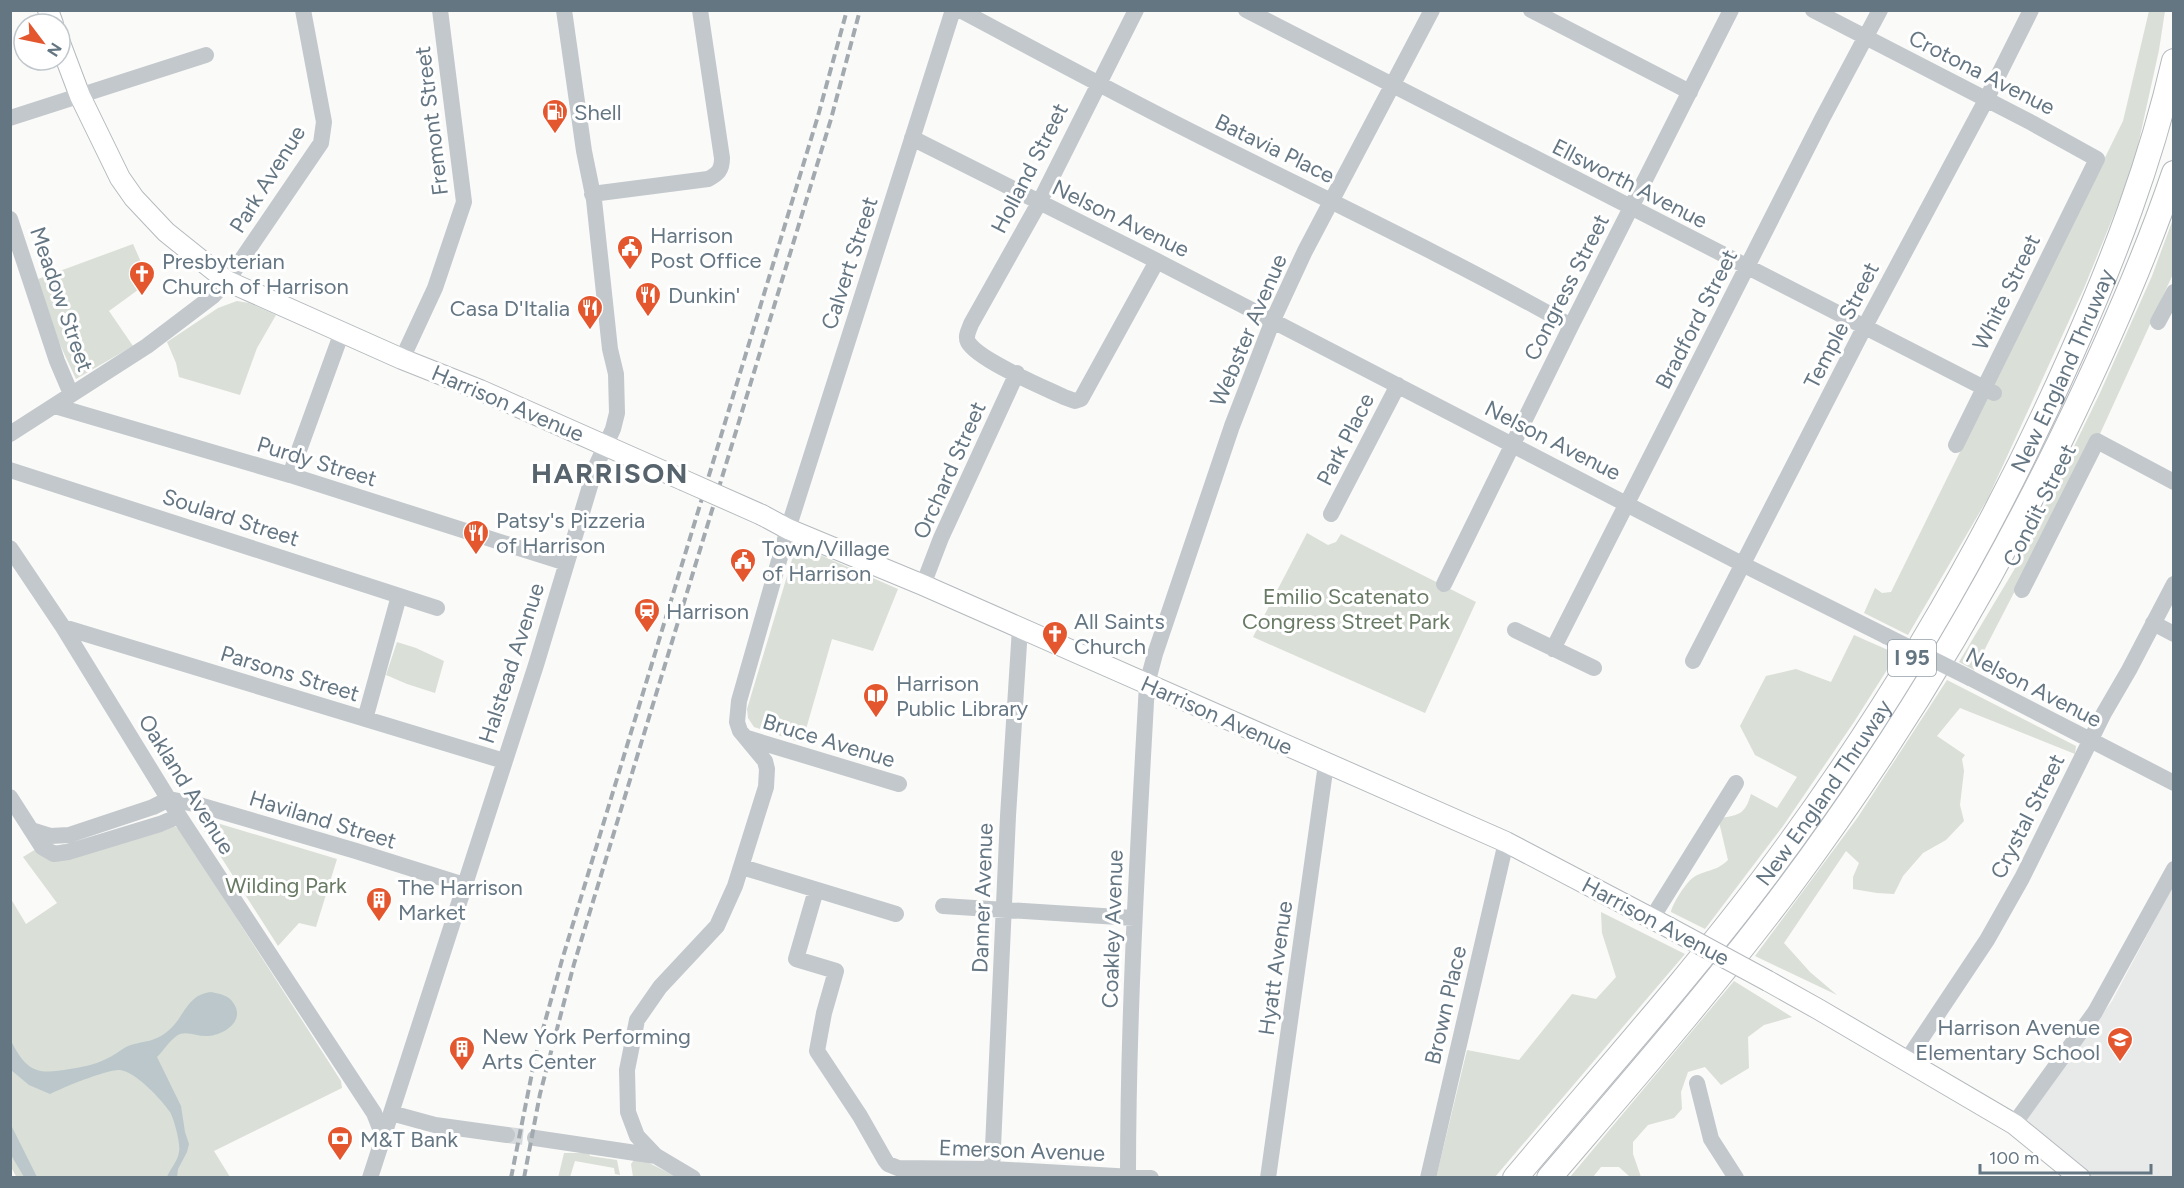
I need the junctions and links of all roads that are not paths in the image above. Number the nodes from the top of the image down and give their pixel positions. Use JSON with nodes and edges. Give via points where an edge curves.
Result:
{"nodes":[{"id":1,"x":303,"y":10,"type":"edge"},
{"id":2,"x":440,"y":10,"type":"edge"},
{"id":3,"x":564,"y":10,"type":"edge"},
{"id":4,"x":700,"y":10,"type":"edge"},
{"id":5,"x":953,"y":10,"type":"edge"},
{"id":6,"x":960,"y":10,"type":"edge"},
{"id":7,"x":1136,"y":10,"type":"edge"},
{"id":8,"x":1246,"y":10,"type":"edge"},
{"id":9,"x":1431,"y":10,"type":"edge"},
{"id":10,"x":1531,"y":10,"type":"edge"},
{"id":11,"x":1731,"y":10,"type":"edge"},
{"id":12,"x":1813,"y":10,"type":"edge"},
{"id":13,"x":1880,"y":10,"type":"edge"},
{"id":14,"x":2031,"y":10,"type":"edge"},
{"id":15,"x":1865,"y":38,"type":"junction"},
{"id":16,"x":206,"y":55,"type":"dead end"},
{"id":17,"x":2174,"y":61,"type":"edge"},
{"id":18,"x":71,"y":72,"type":"edge"},
{"id":19,"x":1098,"y":83,"type":"junction"},
{"id":20,"x":1393,"y":86,"type":"junction"},
{"id":21,"x":1690,"y":92,"type":"junction"},
{"id":22,"x":80,"y":96,"type":"junction"},
{"id":23,"x":1986,"y":100,"type":"junction"},
{"id":24,"x":10,"y":117,"type":"edge"},
{"id":25,"x":912,"y":138,"type":"junction"},
{"id":26,"x":2097,"y":159,"type":"joint"},
{"id":27,"x":2174,"y":173,"type":"edge"},
{"id":28,"x":592,"y":194,"type":"junction"},
{"id":29,"x":1332,"y":201,"type":"junction"},
{"id":30,"x":1039,"y":203,"type":"junction"},
{"id":31,"x":1631,"y":209,"type":"junction"},
{"id":32,"x":10,"y":219,"type":"edge"},
{"id":33,"x":1157,"y":261,"type":"junction"},
{"id":34,"x":1747,"y":268,"type":"junction"},
{"id":35,"x":228,"y":281,"type":"junction"},
{"id":36,"x":2174,"y":292,"type":"edge"},
{"id":37,"x":1273,"y":320,"type":"junction"},
{"id":38,"x":2158,"y":322,"type":"dead end"},
{"id":39,"x":1571,"y":326,"type":"junction"},
{"id":40,"x":1864,"y":328,"type":"junction"},
{"id":41,"x":342,"y":332,"type":"junction"},
{"id":42,"x":402,"y":359,"type":"junction"},
{"id":43,"x":1017,"y":374,"type":"junction"},
{"id":44,"x":1398,"y":385,"type":"junction"},
{"id":45,"x":1988,"y":391,"type":"junction"},
{"id":46,"x":71,"y":394,"type":"junction"},
{"id":47,"x":55,"y":406,"type":"junction"},
{"id":48,"x":10,"y":434,"type":"edge"},
{"id":49,"x":1512,"y":444,"type":"junction"},
{"id":50,"x":605,"y":445,"type":"junction"},
{"id":51,"x":1956,"y":445,"type":"dead end"},
{"id":52,"x":10,"y":470,"type":"edge"},
{"id":53,"x":290,"y":476,"type":"junction"},
{"id":54,"x":2174,"y":482,"type":"edge"},
{"id":55,"x":1627,"y":504,"type":"junction"},
{"id":56,"x":1331,"y":514,"type":"dead end"},
{"id":57,"x":789,"y":529,"type":"junction"},
{"id":58,"x":10,"y":548,"type":"edge"},
{"id":59,"x":566,"y":563,"type":"junction"},
{"id":60,"x":1744,"y":565,"type":"junction"},
{"id":61,"x":1444,"y":584,"type":"dead end"},
{"id":62,"x":2174,"y":584,"type":"edge"},
{"id":63,"x":924,"y":585,"type":"junction"},
{"id":64,"x":2022,"y":590,"type":"dead end"},
{"id":65,"x":399,"y":596,"type":"junction"},
{"id":66,"x":437,"y":608,"type":"dead end"},
{"id":67,"x":2153,"y":623,"type":"junction"},
{"id":68,"x":63,"y":627,"type":"junction"},
{"id":69,"x":1020,"y":628,"type":"junction"},
{"id":70,"x":1515,"y":630,"type":"dead end"},
{"id":71,"x":2174,"y":634,"type":"edge"},
{"id":72,"x":1553,"y":649,"type":"junction"},
{"id":73,"x":1693,"y":661,"type":"dead end"},
{"id":74,"x":1594,"y":668,"type":"dead end"},
{"id":75,"x":1146,"y":684,"type":"junction"},
{"id":76,"x":365,"y":719,"type":"junction"},
{"id":77,"x":746,"y":738,"type":"junction"},
{"id":78,"x":2090,"y":741,"type":"junction"},
{"id":79,"x":504,"y":761,"type":"junction"},
{"id":80,"x":1326,"y":764,"type":"junction"},
{"id":81,"x":1736,"y":783,"type":"dead end"},
{"id":82,"x":2174,"y":783,"type":"edge"},
{"id":83,"x":899,"y":784,"type":"dead end"},
{"id":84,"x":10,"y":797,"type":"edge"},
{"id":85,"x":169,"y":799,"type":"junction"},
{"id":86,"x":180,"y":816,"type":"junction"},
{"id":87,"x":36,"y":836,"type":"junction"},
{"id":88,"x":1506,"y":842,"type":"junction"},
{"id":89,"x":742,"y":867,"type":"junction"},
{"id":90,"x":2174,"y":869,"type":"edge"},
{"id":91,"x":464,"y":885,"type":"junction"},
{"id":92,"x":816,"y":890,"type":"junction"},
{"id":93,"x":943,"y":906,"type":"dead end"},
{"id":94,"x":1005,"y":909,"type":"junction"},
{"id":95,"x":896,"y":914,"type":"dead end"},
{"id":96,"x":1134,"y":918,"type":"junction"},
{"id":97,"x":1660,"y":922,"type":"junction"},
{"id":98,"x":1907,"y":1060,"type":"junction"},
{"id":99,"x":1696,"y":1083,"type":"dead end"},
{"id":100,"x":391,"y":1113,"type":"junction"},
{"id":101,"x":2014,"y":1124,"type":"junction"},
{"id":102,"x":507,"y":1135,"type":"tunnel mouth"},
{"id":103,"x":383,"y":1136,"type":"junction"},
{"id":104,"x":535,"y":1138,"type":"tunnel mouth"},
{"id":105,"x":656,"y":1155,"type":"junction"},
{"id":106,"x":992,"y":1169,"type":"junction"},
{"id":107,"x":369,"y":1176,"type":"edge"},
{"id":108,"x":1128,"y":1176,"type":"edge"},
{"id":109,"x":693,"y":1178,"type":"edge"},
{"id":110,"x":1151,"y":1178,"type":"edge"},
{"id":111,"x":1268,"y":1178,"type":"edge"},
{"id":112,"x":1428,"y":1178,"type":"edge"},
{"id":113,"x":1515,"y":1178,"type":"edge"},
{"id":114,"x":1549,"y":1178,"type":"edge"},
{"id":115,"x":1736,"y":1178,"type":"edge"},
{"id":116,"x":2080,"y":1178,"type":"edge"}],
"edges":[{"from":1,"to":35,"type":"street","name":"Park Avenue","via":[[324,122],[321,143]]},
{"from":2,"to":42,"type":"street","name":"Fremont Street","via":[[464,202],[435,288]]},
{"from":3,"to":28,"type":"street","name":"Halstead Avenue"},
{"from":4,"to":28,"type":"street","via":[[722,169],[708,179]]},
{"from":5,"to":25,"type":"street","name":"Calvert Street"},
{"from":6,"to":19,"type":"street","name":"Batavia Place"},
{"from":7,"to":19,"type":"street","name":"Holland Street"},
{"from":8,"to":20,"type":"street","name":"Ellsworth Avenue"},
{"from":9,"to":20,"type":"street","name":"Webster Avenue"},
{"from":10,"to":21,"type":"street"},
{"from":11,"to":21,"type":"street","name":"Congress Street"},
{"from":12,"to":15,"type":"street","name":"Crotona Avenue"},
{"from":13,"to":15,"type":"street","name":"Bradford Street"},
{"from":14,"to":23,"type":"street","name":"Temple Street"},
{"from":15,"to":23,"type":"street","name":"Crotona Avenue"},
{"from":15,"to":34,"type":"street","name":"Bradford Street"},
{"from":16,"to":22,"type":"street"},
{"from":17,"to":113,"type":"highway","name":"New England Thruway","number":"I 95","via":[[2142,178],[2080,335],[2009,485],[1929,631],[1863,738],[1767,873],[1696,964]]},
{"from":18,"to":22,"type":"main road","name":"Harrison Avenue"},
{"from":19,"to":29,"type":"street","name":"Batavia Place"},
{"from":19,"to":30,"type":"street","name":"Holland Street"},
{"from":20,"to":29,"type":"street","name":"Webster Avenue"},
{"from":20,"to":31,"type":"street","name":"Ellsworth Avenue"},
{"from":21,"to":31,"type":"street","name":"Congress Street"},
{"from":22,"to":24,"type":"street"},
{"from":22,"to":35,"type":"main road","name":"Harrison Avenue","via":[[112,163],[134,198],[166,232]]},
{"from":23,"to":26,"type":"street","name":"Crotona Avenue"},
{"from":23,"to":40,"type":"street","name":"Temple Street"},
{"from":25,"to":30,"type":"street","name":"Nelson Avenue"},
{"from":25,"to":57,"type":"street","name":"Calvert Street"},
{"from":26,"to":45,"type":"street","name":"White Street"},
{"from":27,"to":114,"type":"highway","name":"New England Thruway","number":"I 95","via":[[2135,276],[2081,399],[2011,537],[1929,680],[1784,894]]},
{"from":28,"to":50,"type":"street","name":"Halstead Avenue","via":[[616,374],[617,413]]},
{"from":29,"to":37,"type":"street","name":"Webster Avenue"},
{"from":29,"to":39,"type":"street","name":"Batavia Place"},
{"from":30,"to":33,"type":"street","name":"Nelson Avenue"},
{"from":30,"to":43,"type":"street","name":"Holland Street","via":[[967,336],[980,354]]},
{"from":31,"to":34,"type":"street","name":"Ellsworth Avenue"},
{"from":31,"to":39,"type":"street","name":"Congress Street"},
{"from":32,"to":46,"type":"street","name":"Meadow Street"},
{"from":33,"to":37,"type":"street","name":"Nelson Avenue"},
{"from":33,"to":43,"type":"street","via":[[1081,399],[1075,401]]},
{"from":34,"to":40,"type":"street","name":"Ellsworth Avenue"},
{"from":34,"to":55,"type":"street","name":"Bradford Street"},
{"from":35,"to":41,"type":"main road","name":"Harrison Avenue"},
{"from":35,"to":46,"type":"street","name":"Park Avenue","via":[[147,346]]},
{"from":36,"to":38,"type":"street"},
{"from":37,"to":44,"type":"street","name":"Nelson Avenue"},
{"from":37,"to":75,"type":"street","name":"Webster Avenue","via":[[1232,426]]},
{"from":39,"to":49,"type":"street","name":"Congress Street"},
{"from":40,"to":45,"type":"street","name":"Ellsworth Avenue"},
{"from":40,"to":60,"type":"street","name":"Temple Street"},
{"from":41,"to":42,"type":"main road","name":"Harrison Avenue"},
{"from":41,"to":53,"type":"street"},
{"from":42,"to":50,"type":"main road","name":"Harrison Avenue"},
{"from":43,"to":63,"type":"street","name":"Orchard Street","via":[[941,538]]},
{"from":44,"to":49,"type":"street","name":"Nelson Avenue"},
{"from":44,"to":56,"type":"street","name":"Park Place"},
{"from":45,"to":51,"type":"street","name":"White Street"},
{"from":46,"to":47,"type":"street","name":"Park Avenue"},
{"from":47,"to":48,"type":"street","name":"Park Avenue"},
{"from":47,"to":53,"type":"street","name":"Purdy Street"},
{"from":49,"to":55,"type":"street","name":"Nelson Avenue"},
{"from":49,"to":61,"type":"street","name":"Congress Street"},
{"from":50,"to":57,"type":"main road","name":"Harrison Avenue","bridge":true},
{"from":50,"to":59,"type":"street","name":"Halstead Avenue"},
{"from":52,"to":65,"type":"street","name":"Soulard Street"},
{"from":53,"to":59,"type":"street","name":"Purdy Street"},
{"from":54,"to":64,"type":"street","name":"Condit Street","via":[[2097,441]]},
{"from":55,"to":60,"type":"street","name":"Nelson Avenue"},
{"from":55,"to":72,"type":"street","name":"Bradford Street"},
{"from":57,"to":63,"type":"main road","name":"Harrison Avenue"},
{"from":57,"to":77,"type":"street","name":"Calvert Street","via":[[739,701],[737,722]]},
{"from":58,"to":68,"type":"street","name":"Oakland Avenue"},
{"from":59,"to":79,"type":"street","name":"Halstead Avenue"},
{"from":60,"to":73,"type":"street","name":"Temple Street"},
{"from":60,"to":78,"type":"street","name":"Nelson Avenue","bridge":true},
{"from":62,"to":67,"type":"street","name":"Crystal Street"},
{"from":63,"to":69,"type":"main road","name":"Harrison Avenue"},
{"from":65,"to":66,"type":"street","name":"Soulard Street"},
{"from":65,"to":76,"type":"street"},
{"from":67,"to":71,"type":"street"},
{"from":67,"to":78,"type":"street","name":"Crystal Street"},
{"from":68,"to":76,"type":"street","name":"Parsons Street"},
{"from":68,"to":85,"type":"street","name":"Oakland Avenue"},
{"from":69,"to":75,"type":"main road","name":"Harrison Avenue"},
{"from":69,"to":94,"type":"street","name":"Danner Avenue"},
{"from":70,"to":72,"type":"street"},
{"from":72,"to":74,"type":"street"},
{"from":75,"to":80,"type":"main road","name":"Harrison Avenue"},
{"from":75,"to":96,"type":"street","name":"Coakley Avenue"},
{"from":76,"to":79,"type":"street","name":"Parsons Street"},
{"from":77,"to":83,"type":"street","name":"Bruce Avenue"},
{"from":77,"to":89,"type":"street","via":[[765,761],[768,778]]},
{"from":78,"to":82,"type":"street","name":"Nelson Avenue"},
{"from":78,"to":98,"type":"street","name":"Crystal Street","via":[[2022,878]]},
{"from":79,"to":91,"type":"street","name":"Halstead Avenue"},
{"from":80,"to":88,"type":"main road","name":"Harrison Avenue"},
{"from":80,"to":111,"type":"street","name":"Hyatt Avenue"},
{"from":81,"to":97,"type":"street"},
{"from":84,"to":87,"type":"street"},
{"from":85,"to":86,"type":"street","name":"Oakland Avenue"},
{"from":85,"to":87,"type":"street","via":[[69,835]]},
{"from":85,"to":91,"type":"street","name":"Haviland Street"},
{"from":86,"to":87,"type":"street","via":[[62,854],[46,850]]},
{"from":86,"to":103,"type":"street","name":"Oakland Avenue","via":[[374,1113]]},
{"from":88,"to":97,"type":"main road","name":"Harrison Avenue"},
{"from":88,"to":112,"type":"street","name":"Brown Place"},
{"from":89,"to":92,"type":"street"},
{"from":89,"to":105,"type":"street","via":[[717,926],[660,987],[636,1020],[627,1070],[628,1112],[637,1136]]},
{"from":90,"to":101,"type":"street","via":[[2095,1012]]},
{"from":91,"to":100,"type":"street","name":"Halstead Avenue"},
{"from":92,"to":95,"type":"street"},
{"from":92,"to":106,"type":"street","name":"Emerson Avenue","via":[[796,959],[836,971],[824,1012],[817,1051],[820,1058],[892,1166]]},
{"from":93,"to":94,"type":"street"},
{"from":94,"to":96,"type":"street"},
{"from":94,"to":106,"type":"street","name":"Danner Avenue"},
{"from":96,"to":108,"type":"street","name":"Coakley Avenue"},
{"from":97,"to":98,"type":"main road","name":"Harrison Avenue","bridge":true},
{"from":98,"to":101,"type":"main road","name":"Harrison Avenue"},
{"from":99,"to":115,"type":"street","via":[[1711,1139]]},
{"from":100,"to":102,"type":"street","via":[[435,1125]]},
{"from":100,"to":103,"type":"street","name":"Halstead Avenue"},
{"from":101,"to":116,"type":"main road","name":"Harrison Avenue"},
{"from":103,"to":107,"type":"street","name":"Halstead Avenue"},
{"from":104,"to":105,"type":"street"},
{"from":105,"to":109,"type":"street"},
{"from":106,"to":108,"type":"street","name":"Emerson Avenue"},
{"from":108,"to":110,"type":"street","name":"Emerson Avenue"}]}
